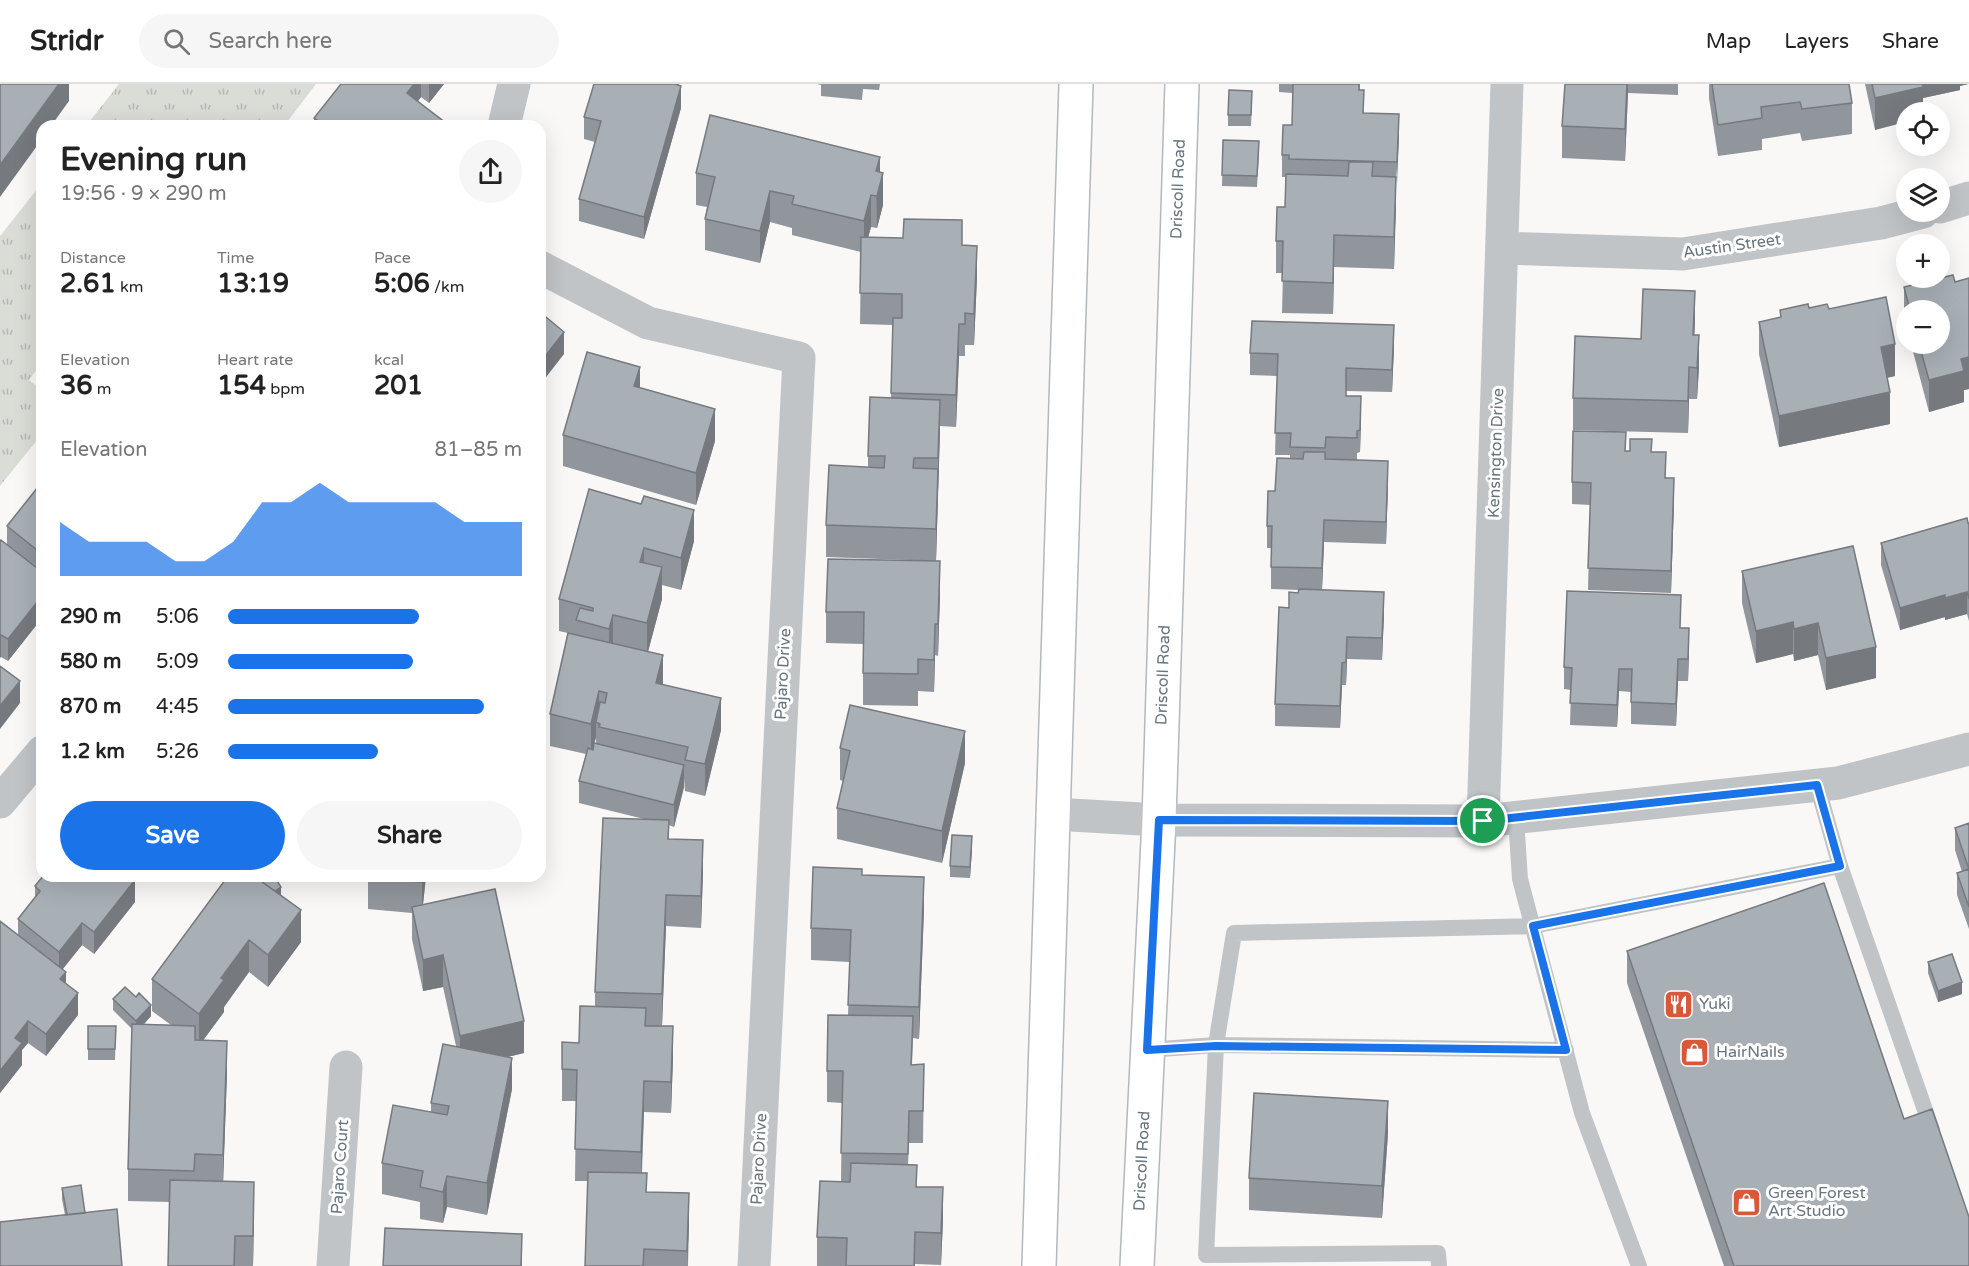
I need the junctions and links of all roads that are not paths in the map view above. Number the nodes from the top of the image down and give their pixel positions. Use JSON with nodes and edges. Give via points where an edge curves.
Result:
{"nodes":[{"id":1,"x":514,"y":84,"type":"edge"},
{"id":2,"x":1076,"y":84,"type":"edge"},
{"id":3,"x":1182,"y":84,"type":"edge"},
{"id":4,"x":1507,"y":84,"type":"edge"},
{"id":5,"x":505,"y":120,"type":"edge"},
{"id":6,"x":1969,"y":198,"type":"edge"},
{"id":7,"x":1950,"y":204,"type":"edge"},
{"id":8,"x":1896,"y":220,"type":"edge"},
{"id":9,"x":1502,"y":248,"type":"junction"},
{"id":10,"x":546,"y":270,"type":"edge"},
{"id":11,"x":1969,"y":749,"type":"edge"},
{"id":12,"x":36,"y":759,"type":"edge"},
{"id":13,"x":1817,"y":785,"type":"junction"},
{"id":14,"x":0,"y":802,"type":"edge"},
{"id":15,"x":1053,"y":814,"type":"junction"},
{"id":16,"x":1516,"y":818,"type":"junction"},
{"id":17,"x":1159,"y":820,"type":"junction"},
{"id":18,"x":1483,"y":821,"type":"junction"},
{"id":19,"x":1840,"y":866,"type":"junction"},
{"id":20,"x":1533,"y":926,"type":"junction"},
{"id":21,"x":1216,"y":1046,"type":"junction"},
{"id":22,"x":1147,"y":1050,"type":"junction"},
{"id":23,"x":1566,"y":1050,"type":"junction"},
{"id":24,"x":346,"y":1067,"type":"dead end"},
{"id":25,"x":1938,"y":1146,"type":"edge"},
{"id":26,"x":1206,"y":1260,"type":"edge"},
{"id":27,"x":333,"y":1266,"type":"edge"},
{"id":28,"x":754,"y":1266,"type":"edge"},
{"id":29,"x":1039,"y":1266,"type":"edge"},
{"id":30,"x":1137,"y":1266,"type":"edge"},
{"id":31,"x":1439,"y":1266,"type":"edge"},
{"id":32,"x":1639,"y":1266,"type":"edge"}],
"edges":[{"from":1,"to":5,"type":"street"},
{"from":2,"to":15,"type":"street"},
{"from":3,"to":17,"type":"street","name":"Driscoll Road"},
{"from":4,"to":9,"type":"street","name":"Kensington Drive"},
{"from":6,"to":7,"type":"street"},
{"from":8,"to":9,"type":"street","name":"Austin Street","via":[[1683,254]]},
{"from":9,"to":18,"type":"street","name":"Kensington Drive"},
{"from":10,"to":28,"type":"street","name":"Pajaro Drive","via":[[648,323],[799,358]]},
{"from":11,"to":13,"type":"street"},
{"from":12,"to":14,"type":"street"},
{"from":13,"to":16,"type":"street"},
{"from":13,"to":19,"type":"lane"},
{"from":15,"to":17,"type":"street"},
{"from":15,"to":29,"type":"street"},
{"from":16,"to":18,"type":"street"},
{"from":16,"to":20,"type":"lane","via":[[1520,879]]},
{"from":17,"to":18,"type":"street"},
{"from":17,"to":22,"type":"street","name":"Driscoll Road"},
{"from":19,"to":20,"type":"lane"},
{"from":19,"to":25,"type":"lane"},
{"from":20,"to":21,"type":"lane","via":[[1234,933]]},
{"from":20,"to":23,"type":"lane"},
{"from":21,"to":22,"type":"lane"},
{"from":21,"to":23,"type":"lane"},
{"from":21,"to":26,"type":"lane"},
{"from":22,"to":30,"type":"street","name":"Driscoll Road"},
{"from":23,"to":32,"type":"lane","via":[[1582,1113]]},
{"from":24,"to":27,"type":"street","name":"Pajaro Court"},
{"from":26,"to":31,"type":"lane","via":[[1438,1253]]}]}
